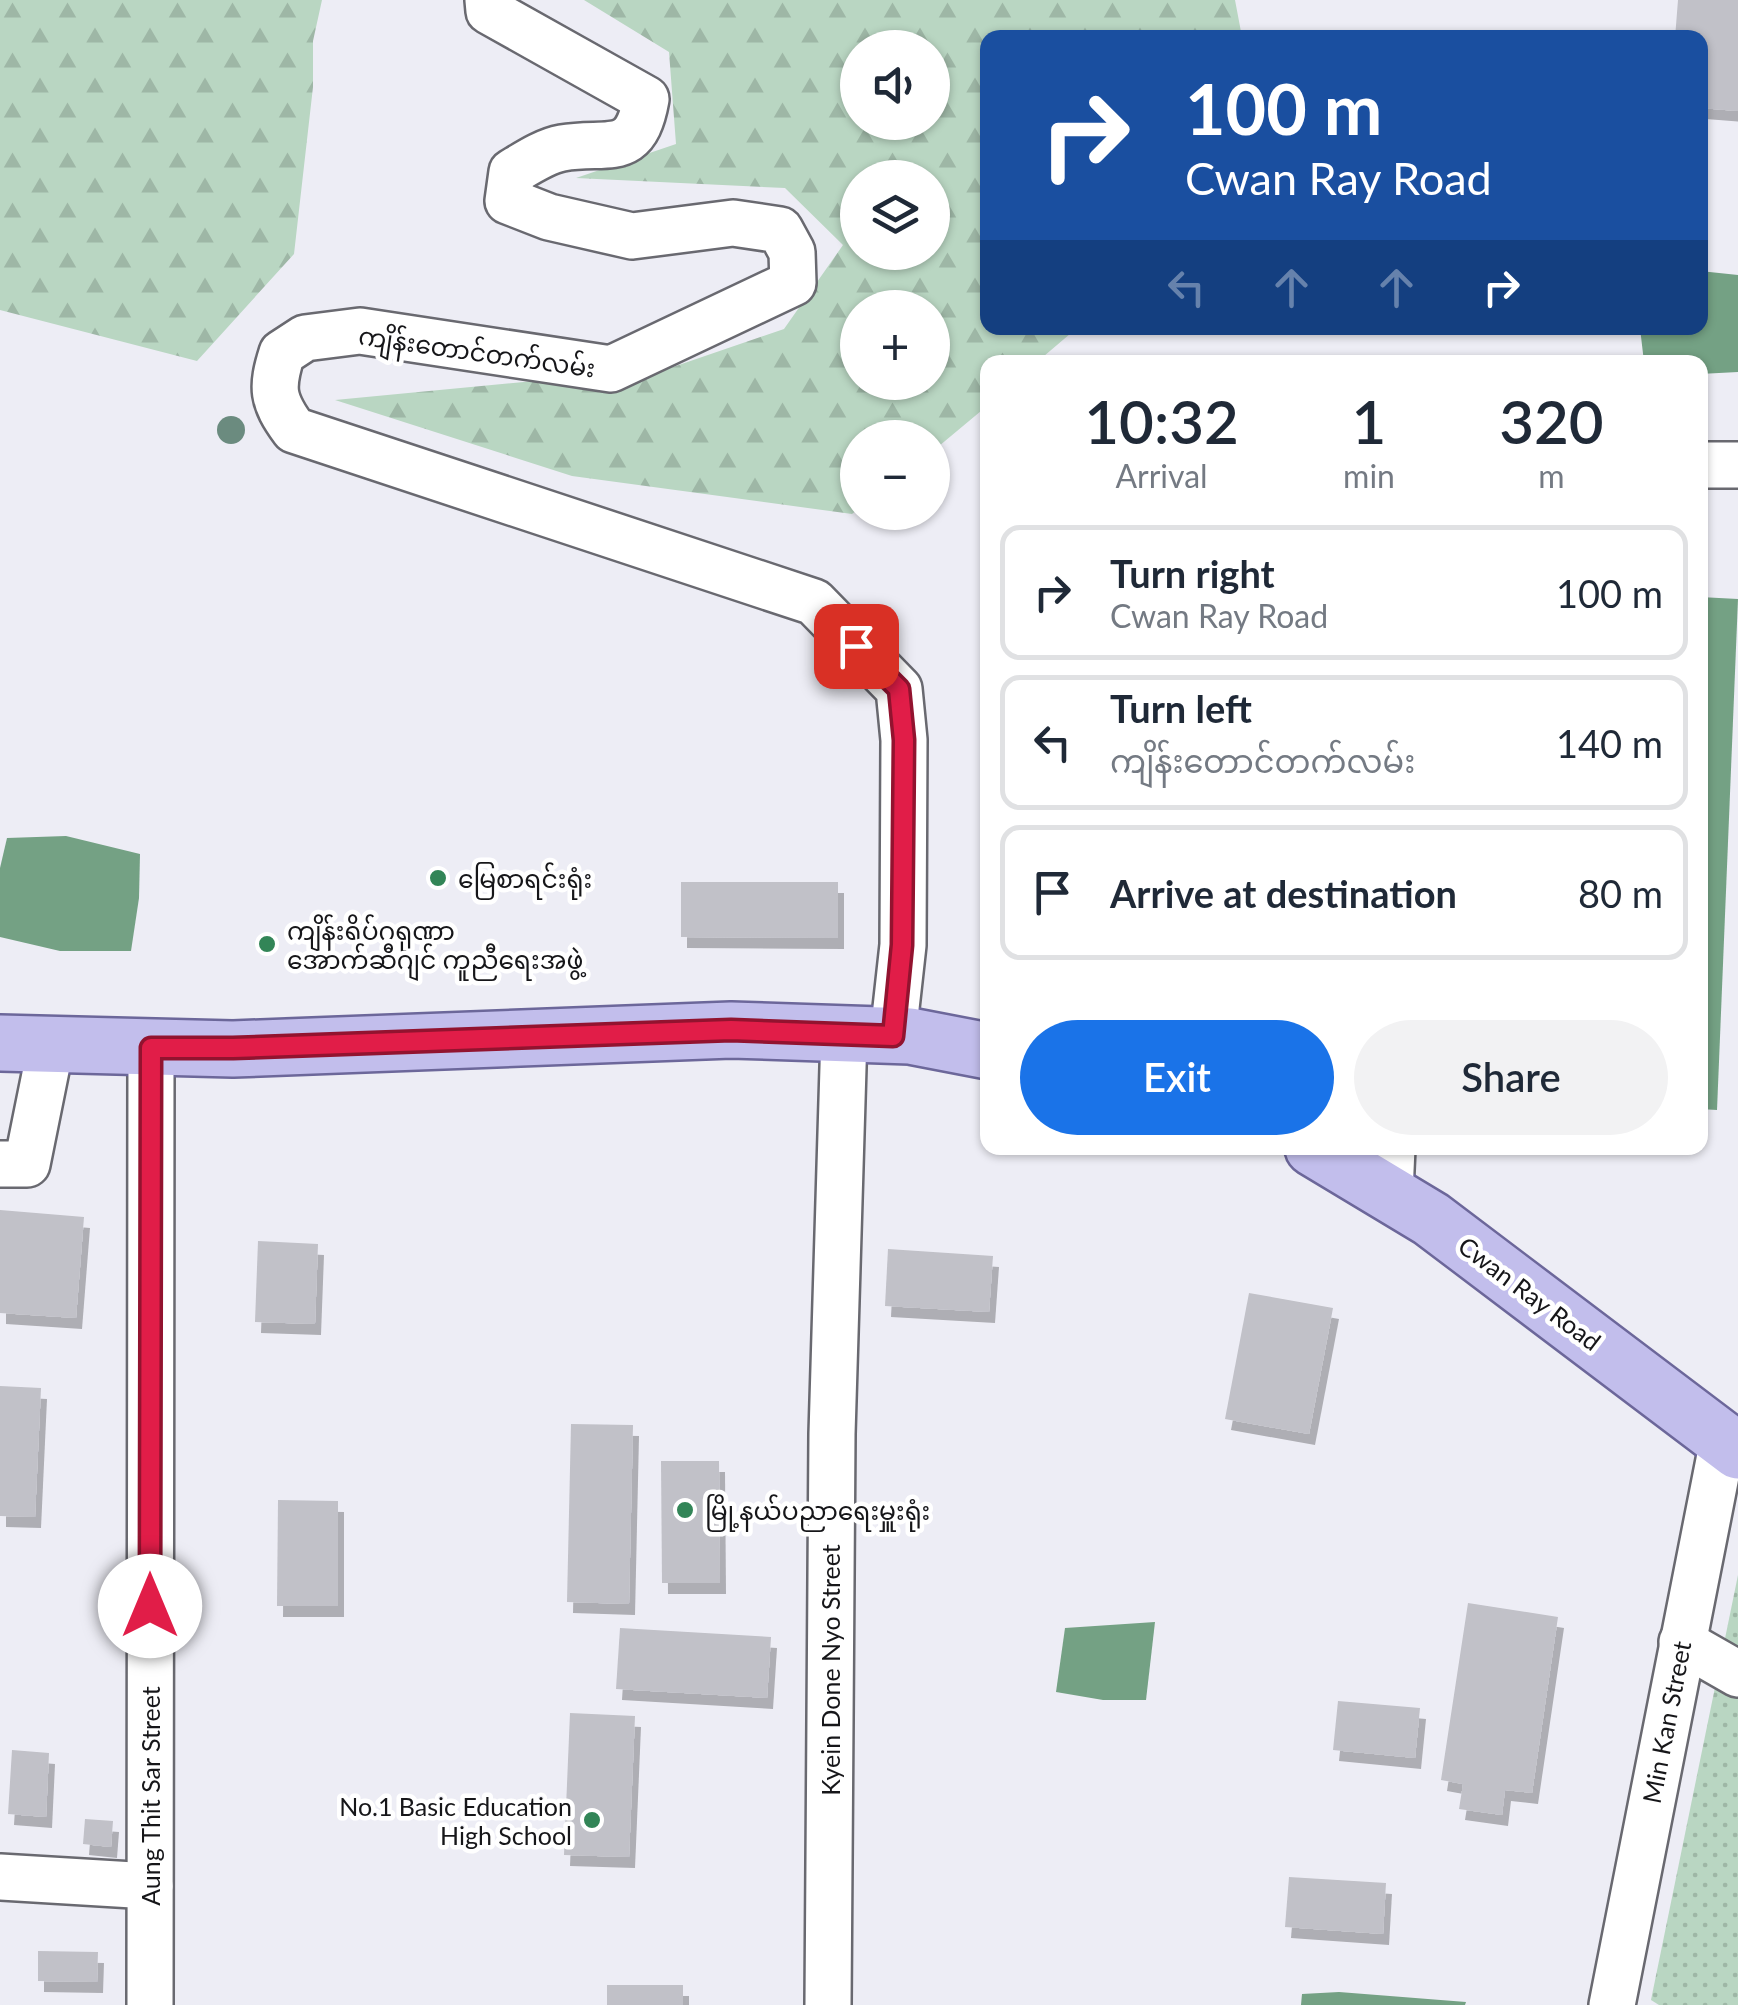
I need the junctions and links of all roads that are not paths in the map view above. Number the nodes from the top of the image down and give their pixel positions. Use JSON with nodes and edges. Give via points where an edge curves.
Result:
{"nodes":[{"id":1,"x":488,"y":0,"type":"edge"},
{"id":2,"x":1738,"y":464,"type":"edge"},
{"id":3,"x":1708,"y":466,"type":"edge"},
{"id":4,"x":868,"y":1035,"type":"junction"},
{"id":5,"x":26,"y":1044,"type":"edge"},
{"id":6,"x":151,"y":1048,"type":"junction"},
{"id":7,"x":980,"y":1050,"type":"edge"},
{"id":8,"x":1338,"y":1155,"type":"edge"},
{"id":9,"x":0,"y":1164,"type":"edge"},
{"id":10,"x":1391,"y":1170,"type":"edge"},
{"id":11,"x":1731,"y":1445,"type":"edge"},
{"id":12,"x":1682,"y":1642,"type":"junction"},
{"id":13,"x":1738,"y":1674,"type":"edge"},
{"id":14,"x":0,"y":1877,"type":"edge"},
{"id":15,"x":150,"y":1886,"type":"junction"},
{"id":16,"x":150,"y":2005,"type":"edge"},
{"id":17,"x":828,"y":2005,"type":"edge"},
{"id":18,"x":1612,"y":2005,"type":"edge"}],
"edges":[{"from":1,"to":4,"type":"street","name":"ကျိန်းတောင်တက်လမ်း","via":[[489,11],[646,100],[641,128],[624,143],[558,148],[531,161],[512,172],[508,201],[632,236],[733,223],[780,230],[792,252],[793,283],[611,369],[360,330],[305,338],[282,352],[276,401],[294,430],[814,602],[899,689],[902,945]]},
{"from":2,"to":3,"type":"street"},
{"from":4,"to":6,"type":"main road","via":[[731,1030]]},
{"from":4,"to":7,"type":"main road"},
{"from":4,"to":17,"type":"street","name":"Kyein Done Nyo Street","via":[[832,1434]]},
{"from":5,"to":6,"type":"main road"},
{"from":5,"to":9,"type":"street","via":[[28,1164]]},
{"from":6,"to":15,"type":"street","name":"Aung Thit Sar Street"},
{"from":8,"to":10,"type":"main road","name":"Cwan Ray Road"},
{"from":10,"to":11,"type":"main road","name":"Cwan Ray Road","via":[[1447,1231]]},
{"from":11,"to":12,"type":"street","name":"Min Kan Street"},
{"from":12,"to":13,"type":"street"},
{"from":12,"to":18,"type":"street","name":"Min Kan Street"},
{"from":14,"to":15,"type":"street"},
{"from":15,"to":16,"type":"street","name":"Aung Thit Sar Street"}]}
